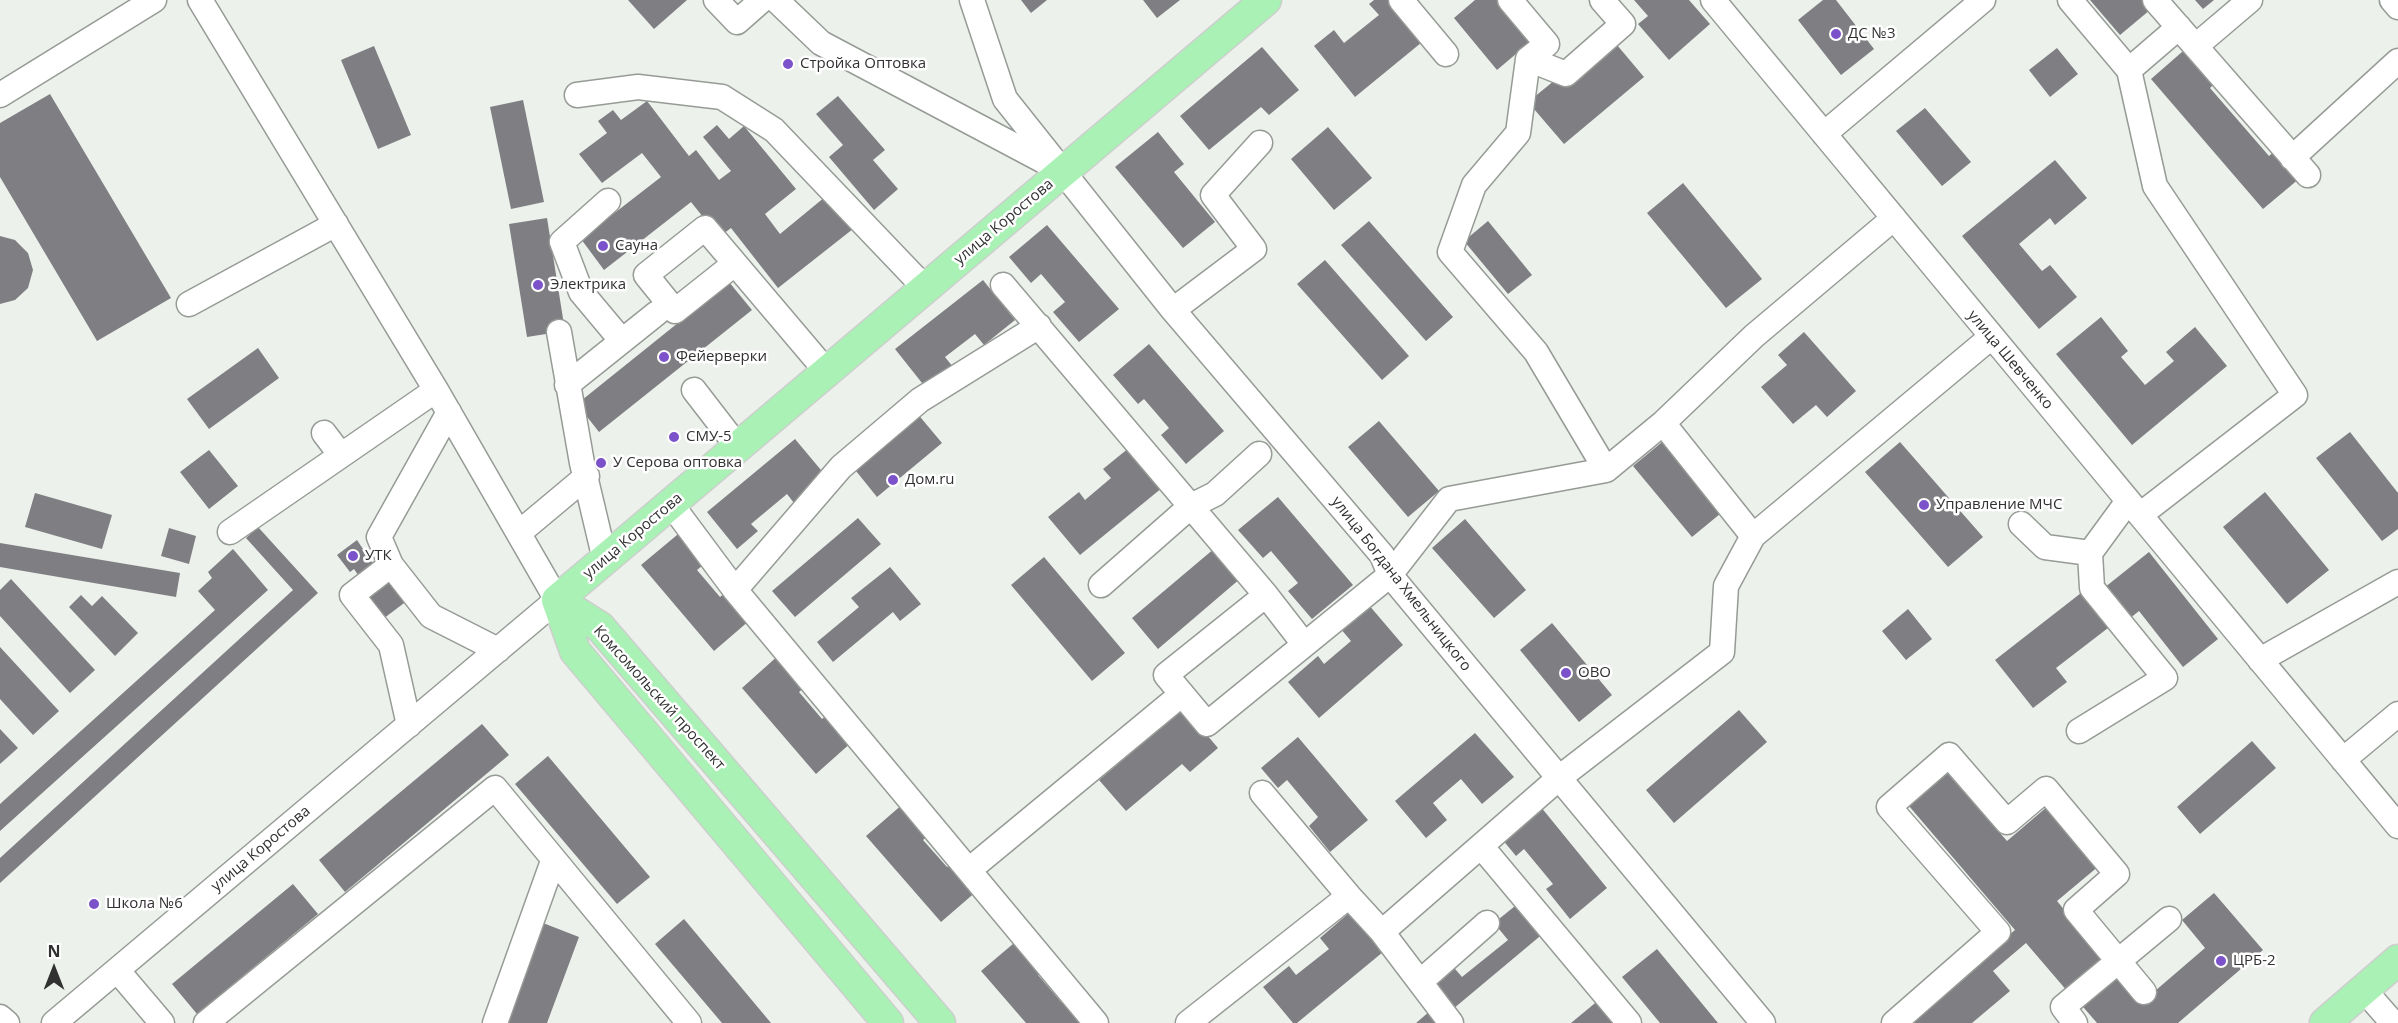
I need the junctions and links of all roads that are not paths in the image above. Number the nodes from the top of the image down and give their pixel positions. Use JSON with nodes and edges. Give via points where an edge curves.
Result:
{"nodes":[{"id":1,"x":154,"y":0,"type":"edge"},
{"id":2,"x":200,"y":0,"type":"edge"},
{"id":3,"x":716,"y":0,"type":"edge"},
{"id":4,"x":762,"y":0,"type":"edge"},
{"id":5,"x":776,"y":0,"type":"edge"},
{"id":6,"x":972,"y":0,"type":"edge"},
{"id":7,"x":1266,"y":0,"type":"edge"},
{"id":8,"x":1401,"y":0,"type":"edge"},
{"id":9,"x":1510,"y":0,"type":"edge"},
{"id":10,"x":1602,"y":0,"type":"edge"},
{"id":11,"x":1714,"y":0,"type":"edge"},
{"id":12,"x":1983,"y":0,"type":"edge"},
{"id":13,"x":2070,"y":0,"type":"edge"},
{"id":14,"x":2155,"y":0,"type":"edge"},
{"id":15,"x":2250,"y":0,"type":"edge"},
{"id":16,"x":2392,"y":0,"type":"edge"},
{"id":17,"x":2398,"y":7,"type":"edge"},
{"id":18,"x":2179,"y":27,"type":"junction"},
{"id":19,"x":2197,"y":45,"type":"junction"},
{"id":20,"x":1446,"y":54,"type":"dead end"},
{"id":21,"x":1528,"y":59,"type":"junction"},
{"id":22,"x":2398,"y":62,"type":"edge"},
{"id":23,"x":2129,"y":70,"type":"junction"},
{"id":24,"x":0,"y":95,"type":"edge"},
{"id":25,"x":577,"y":95,"type":"dead end"},
{"id":26,"x":1824,"y":134,"type":"junction"},
{"id":27,"x":1260,"y":143,"type":"dead end"},
{"id":28,"x":1063,"y":172,"type":"junction"},
{"id":29,"x":608,"y":201,"type":"dead end"},
{"id":30,"x":1894,"y":218,"type":"junction"},
{"id":31,"x":336,"y":224,"type":"junction"},
{"id":32,"x":733,"y":265,"type":"dead end"},
{"id":33,"x":1003,"y":285,"type":"dead end"},
{"id":34,"x":926,"y":288,"type":"junction"},
{"id":35,"x":189,"y":304,"type":"dead end"},
{"id":36,"x":1173,"y":310,"type":"junction"},
{"id":37,"x":657,"y":313,"type":"dead end"},
{"id":38,"x":1039,"y":326,"type":"junction"},
{"id":39,"x":559,"y":332,"type":"dead end"},
{"id":40,"x":1990,"y":338,"type":"junction"},
{"id":41,"x":622,"y":341,"type":"junction"},
{"id":42,"x":827,"y":372,"type":"junction"},
{"id":43,"x":567,"y":385,"type":"junction"},
{"id":44,"x":436,"y":390,"type":"junction"},
{"id":45,"x":694,"y":390,"type":"dead end"},
{"id":46,"x":449,"y":412,"type":"junction"},
{"id":47,"x":1664,"y":423,"type":"junction"},
{"id":48,"x":324,"y":433,"type":"dead end"},
{"id":49,"x":738,"y":447,"type":"junction"},
{"id":50,"x":340,"y":454,"type":"junction"},
{"id":51,"x":1259,"y":454,"type":"dead end"},
{"id":52,"x":1606,"y":470,"type":"junction"},
{"id":53,"x":587,"y":476,"type":"junction"},
{"id":54,"x":671,"y":504,"type":"junction"},
{"id":55,"x":1191,"y":506,"type":"junction"},
{"id":56,"x":2134,"y":508,"type":"junction"},
{"id":57,"x":2021,"y":524,"type":"dead end"},
{"id":58,"x":230,"y":532,"type":"dead end"},
{"id":59,"x":520,"y":532,"type":"junction"},
{"id":60,"x":1753,"y":536,"type":"junction"},
{"id":61,"x":2090,"y":553,"type":"junction"},
{"id":62,"x":605,"y":560,"type":"junction"},
{"id":63,"x":391,"y":565,"type":"junction"},
{"id":64,"x":1390,"y":575,"type":"junction"},
{"id":65,"x":2398,"y":582,"type":"edge"},
{"id":66,"x":1101,"y":585,"type":"dead end"},
{"id":67,"x":735,"y":590,"type":"junction"},
{"id":68,"x":1266,"y":595,"type":"junction"},
{"id":69,"x":557,"y":600,"type":"junction"},
{"id":70,"x":1304,"y":644,"type":"junction"},
{"id":71,"x":498,"y":650,"type":"junction"},
{"id":72,"x":2260,"y":660,"type":"junction"},
{"id":73,"x":1182,"y":694,"type":"junction"},
{"id":74,"x":2398,"y":714,"type":"edge"},
{"id":75,"x":409,"y":725,"type":"junction"},
{"id":76,"x":2079,"y":731,"type":"dead end"},
{"id":77,"x":2343,"y":760,"type":"junction"},
{"id":78,"x":1559,"y":778,"type":"junction"},
{"id":79,"x":1262,"y":793,"type":"dead end"},
{"id":80,"x":2398,"y":812,"type":"edge"},
{"id":81,"x":2398,"y":826,"type":"edge"},
{"id":82,"x":1481,"y":846,"type":"junction"},
{"id":83,"x":554,"y":861,"type":"junction"},
{"id":84,"x":969,"y":870,"type":"junction"},
{"id":85,"x":1349,"y":896,"type":"junction"},
{"id":86,"x":2169,"y":920,"type":"dead end"},
{"id":87,"x":1487,"y":923,"type":"dead end"},
{"id":88,"x":1382,"y":932,"type":"junction"},
{"id":89,"x":2398,"y":960,"type":"edge"},
{"id":90,"x":2118,"y":961,"type":"junction"},
{"id":91,"x":117,"y":970,"type":"junction"},
{"id":92,"x":1420,"y":982,"type":"junction"},
{"id":93,"x":2364,"y":990,"type":"junction"},
{"id":94,"x":2144,"y":992,"type":"dead end"},
{"id":95,"x":0,"y":1017,"type":"edge"},
{"id":96,"x":8,"y":1023,"type":"edge"},
{"id":97,"x":54,"y":1023,"type":"edge"},
{"id":98,"x":162,"y":1023,"type":"edge"},
{"id":99,"x":206,"y":1023,"type":"edge"},
{"id":100,"x":495,"y":1023,"type":"edge"},
{"id":101,"x":689,"y":1023,"type":"edge"},
{"id":102,"x":888,"y":1023,"type":"edge"},
{"id":103,"x":940,"y":1023,"type":"edge"},
{"id":104,"x":1096,"y":1023,"type":"edge"},
{"id":105,"x":1188,"y":1023,"type":"edge"},
{"id":106,"x":1451,"y":1023,"type":"edge"},
{"id":107,"x":1629,"y":1023,"type":"edge"},
{"id":108,"x":1763,"y":1023,"type":"edge"},
{"id":109,"x":1894,"y":1023,"type":"edge"},
{"id":110,"x":2075,"y":1023,"type":"edge"},
{"id":111,"x":2325,"y":1023,"type":"edge"},
{"id":112,"x":2393,"y":1023,"type":"edge"}],
"edges":[{"from":1,"to":24,"type":"street"},
{"from":2,"to":31,"type":"street"},
{"from":3,"to":4,"type":"street","via":[[737,22]]},
{"from":5,"to":28,"type":"street","via":[[821,43]]},
{"from":6,"to":28,"type":"street","name":"улица Богдана Хмельницкого","via":[[1005,99]]},
{"from":7,"to":28,"type":"main road","name":"улица Коростова"},
{"from":8,"to":20,"type":"street"},
{"from":9,"to":21,"type":"street","via":[[1547,44]]},
{"from":10,"to":21,"type":"street","via":[[1623,24],[1566,74]]},
{"from":11,"to":26,"type":"street","name":"улица Шевченко"},
{"from":11,"to":77,"type":"street","name":"улица Шевченко"},
{"from":12,"to":26,"type":"street"},
{"from":13,"to":23,"type":"street"},
{"from":14,"to":18,"type":"street"},
{"from":15,"to":19,"type":"street"},
{"from":16,"to":17,"type":"street"},
{"from":18,"to":19,"type":"street"},
{"from":18,"to":23,"type":"street"},
{"from":19,"to":22,"type":"street","via":[[2300,166]]},
{"from":21,"to":52,"type":"street","via":[[1518,133],[1474,185],[1450,252],[1536,352]]},
{"from":23,"to":56,"type":"street","via":[[2155,186],[2295,395]]},
{"from":25,"to":34,"type":"street","via":[[638,87],[722,97],[774,130]]},
{"from":26,"to":30,"type":"street","name":"улица Шевченко"},
{"from":27,"to":36,"type":"street","via":[[1213,195],[1254,249]]},
{"from":28,"to":34,"type":"main road","name":"улица Коростова"},
{"from":28,"to":36,"type":"street","name":"улица Богдана Хмельницкого"},
{"from":29,"to":41,"type":"street","via":[[562,242],[580,292]]},
{"from":30,"to":40,"type":"street","name":"улица Шевченко"},
{"from":30,"to":47,"type":"street","via":[[1754,336]]},
{"from":31,"to":35,"type":"street"},
{"from":31,"to":44,"type":"street"},
{"from":32,"to":42,"type":"street"},
{"from":33,"to":38,"type":"street"},
{"from":34,"to":42,"type":"main road","name":"улица Коростова"},
{"from":36,"to":64,"type":"street","name":"улица Богдана Хмельницкого","via":[[1382,555]]},
{"from":37,"to":41,"type":"street"},
{"from":38,"to":55,"type":"street"},
{"from":38,"to":67,"type":"street","via":[[920,400],[841,467]]},
{"from":39,"to":43,"type":"street"},
{"from":40,"to":56,"type":"street","name":"улица Шевченко"},
{"from":40,"to":60,"type":"street"},
{"from":41,"to":43,"type":"street"},
{"from":42,"to":49,"type":"main road","name":"улица Коростова"},
{"from":43,"to":53,"type":"street"},
{"from":44,"to":46,"type":"street"},
{"from":44,"to":50,"type":"street"},
{"from":45,"to":49,"type":"street"},
{"from":46,"to":59,"type":"street"},
{"from":46,"to":63,"type":"street","via":[[379,537]]},
{"from":47,"to":52,"type":"street"},
{"from":47,"to":60,"type":"street"},
{"from":48,"to":50,"type":"street"},
{"from":49,"to":54,"type":"main road","name":"улица Коростова"},
{"from":50,"to":58,"type":"street"},
{"from":51,"to":55,"type":"street","via":[[1215,494]]},
{"from":52,"to":64,"type":"street","via":[[1449,499]]},
{"from":53,"to":59,"type":"street"},
{"from":53,"to":62,"type":"street"},
{"from":54,"to":62,"type":"main road","name":"улица Коростова"},
{"from":54,"to":67,"type":"street"},
{"from":55,"to":66,"type":"street"},
{"from":55,"to":68,"type":"street"},
{"from":56,"to":61,"type":"street"},
{"from":56,"to":72,"type":"street","name":"улица Шевченко"},
{"from":57,"to":61,"type":"street","via":[[2045,547]]},
{"from":59,"to":69,"type":"street"},
{"from":60,"to":78,"type":"street","via":[[1726,586],[1722,652]]},
{"from":61,"to":76,"type":"street","via":[[2092,588],[2165,678]]},
{"from":62,"to":69,"type":"main road","name":"улица Коростова"},
{"from":63,"to":71,"type":"street","via":[[431,616]]},
{"from":63,"to":75,"type":"street","via":[[352,595],[391,645]]},
{"from":64,"to":70,"type":"street"},
{"from":64,"to":78,"type":"street","name":"улица Богдана Хмельницкого"},
{"from":65,"to":72,"type":"street"},
{"from":67,"to":84,"type":"street"},
{"from":68,"to":70,"type":"street"},
{"from":68,"to":73,"type":"street","via":[[1166,675]]},
{"from":69,"to":71,"type":"street","name":"улица Коростова"},
{"from":69,"to":102,"type":"main road","name":"Комсомольский проспект","via":[[575,651]]},
{"from":69,"to":103,"type":"main road","name":"Комсомольский проспект","via":[[600,627]]},
{"from":70,"to":73,"type":"street","via":[[1207,724]]},
{"from":71,"to":75,"type":"street","name":"улица Коростова"},
{"from":72,"to":77,"type":"street","name":"улица Шевченко"},
{"from":73,"to":84,"type":"street"},
{"from":74,"to":77,"type":"street"},
{"from":75,"to":91,"type":"street","name":"улица Коростова"},
{"from":77,"to":80,"type":"street","name":"улица Шевченко"},
{"from":77,"to":81,"type":"street","name":"улица Шевченко"},
{"from":78,"to":82,"type":"street"},
{"from":78,"to":108,"type":"street","name":"улица Богдана Хмельницкого"},
{"from":79,"to":85,"type":"street"},
{"from":82,"to":88,"type":"street"},
{"from":82,"to":107,"type":"street"},
{"from":83,"to":99,"type":"street","via":[[495,788]]},
{"from":83,"to":100,"type":"street"},
{"from":83,"to":101,"type":"street"},
{"from":84,"to":104,"type":"street"},
{"from":85,"to":88,"type":"street"},
{"from":85,"to":105,"type":"street"},
{"from":86,"to":90,"type":"street"},
{"from":87,"to":92,"type":"street"},
{"from":88,"to":92,"type":"street"},
{"from":89,"to":93,"type":"main road"},
{"from":90,"to":94,"type":"street"},
{"from":90,"to":109,"type":"street","via":[[2076,910],[2116,874],[2046,789],[2007,822],[1949,755],[1889,807],[1998,933]]},
{"from":90,"to":110,"type":"street","via":[[2063,1007]]},
{"from":91,"to":97,"type":"street","name":"улица Коростова"},
{"from":91,"to":98,"type":"street"},
{"from":92,"to":106,"type":"street"},
{"from":93,"to":111,"type":"main road"},
{"from":93,"to":112,"type":"street"},
{"from":95,"to":96,"type":"street"}]}
